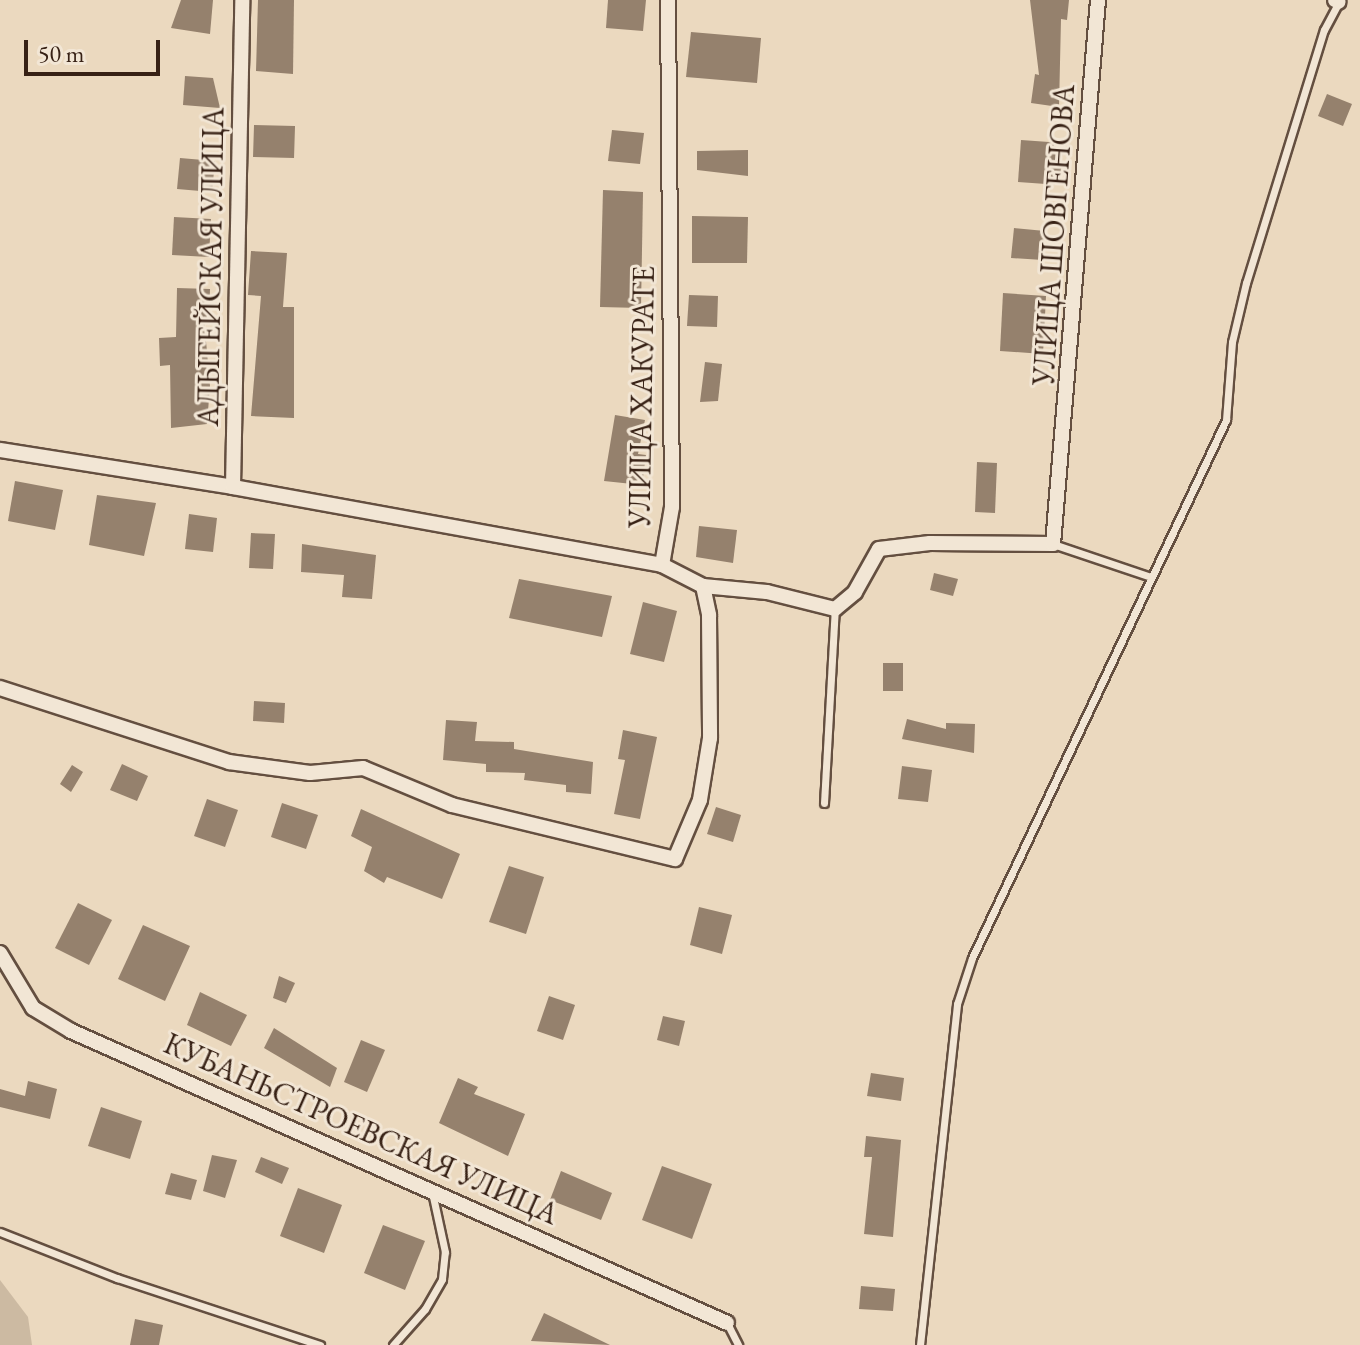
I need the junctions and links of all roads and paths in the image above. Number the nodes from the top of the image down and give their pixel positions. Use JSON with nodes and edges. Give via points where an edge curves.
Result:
{"nodes":[{"id":1,"x":242,"y":0,"type":"edge"},
{"id":2,"x":668,"y":0,"type":"edge"},
{"id":3,"x":1098,"y":0,"type":"edge"},
{"id":4,"x":1338,"y":1,"type":"edge"},
{"id":5,"x":0,"y":450,"type":"edge"},
{"id":6,"x":233,"y":487,"type":"junction"},
{"id":7,"x":1053,"y":544,"type":"junction"},
{"id":8,"x":662,"y":565,"type":"junction"},
{"id":9,"x":1151,"y":577,"type":"junction"},
{"id":10,"x":703,"y":586,"type":"junction"},
{"id":11,"x":835,"y":609,"type":"junction"},
{"id":12,"x":0,"y":688,"type":"edge"},
{"id":13,"x":824,"y":803,"type":"dead end"},
{"id":14,"x":0,"y":953,"type":"edge"},
{"id":15,"x":430,"y":1186,"type":"junction"},
{"id":16,"x":0,"y":1232,"type":"edge"},
{"id":17,"x":727,"y":1323,"type":"joint"},
{"id":18,"x":320,"y":1345,"type":"edge"},
{"id":19,"x":393,"y":1345,"type":"edge"},
{"id":20,"x":738,"y":1345,"type":"edge"},
{"id":21,"x":920,"y":1345,"type":"edge"}],
"edges":[{"from":1,"to":6,"type":"street","name":"АДЫГЕЙСКАЯ УЛИЦА"},
{"from":2,"to":8,"type":"street","name":"УЛИЦА ХАКУРАТЕ","via":[[672,507]]},
{"from":3,"to":7,"type":"street","name":"УЛИЦА ШОВГЕНОВА"},
{"from":4,"to":9,"type":"lane","via":[[1324,30],[1246,283],[1232,342],[1226,420]]},
{"from":5,"to":6,"type":"street"},
{"from":6,"to":8,"type":"street"},
{"from":7,"to":9,"type":"lane"},
{"from":7,"to":11,"type":"street","via":[[930,543],[879,549],[855,592]]},
{"from":8,"to":10,"type":"street","name":"УЛИЦА ХАКУРАТЕ"},
{"from":9,"to":21,"type":"lane","via":[[972,958],[957,1004]]},
{"from":10,"to":11,"type":"street","via":[[767,592]]},
{"from":10,"to":12,"type":"street","via":[[709,615],[710,738],[700,800],[675,859],[452,805],[363,768],[310,773],[229,762]]},
{"from":11,"to":13,"type":"lane"},
{"from":14,"to":15,"type":"street","name":"КУБАНЬСТРОЕВСКАЯ УЛИЦА","via":[[33,1008],[71,1031]]},
{"from":15,"to":17,"type":"street","name":"КУБАНЬСТРОЕВСКАЯ УЛИЦА"},
{"from":15,"to":19,"type":"lane","via":[[445,1252],[442,1279],[425,1309]]},
{"from":16,"to":18,"type":"lane","via":[[117,1278]]},
{"from":17,"to":20,"type":"lane"}]}
